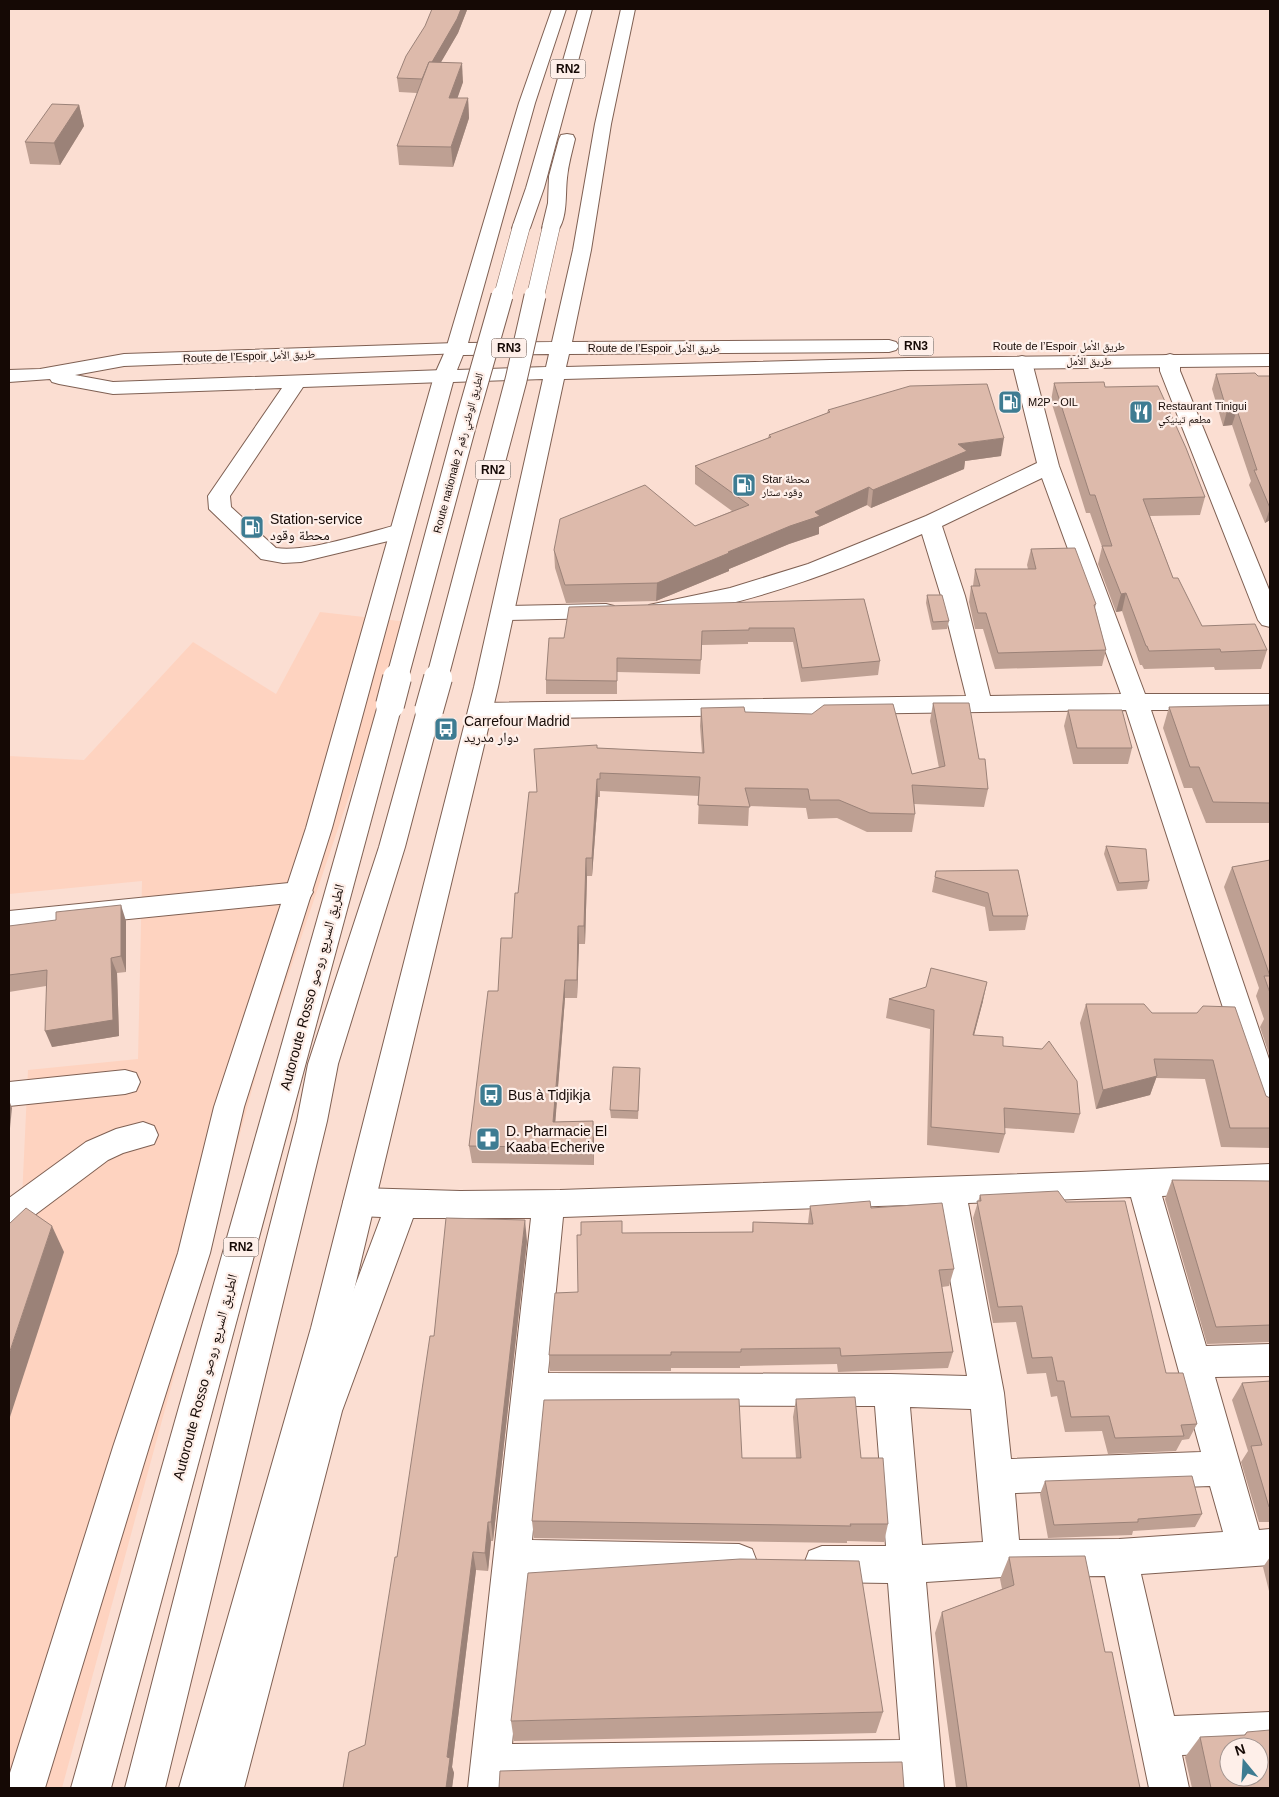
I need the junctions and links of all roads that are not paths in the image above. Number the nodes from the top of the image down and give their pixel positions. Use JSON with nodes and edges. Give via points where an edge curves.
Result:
{"nodes":[{"id":1,"x":559,"y":9,"type":"edge"},
{"id":2,"x":585,"y":9,"type":"edge"},
{"id":3,"x":628,"y":9,"type":"edge"},
{"id":4,"x":571,"y":124,"type":"dead end"},
{"id":5,"x":1270,"y":345,"type":"edge"},
{"id":6,"x":561,"y":347,"type":"junction"},
{"id":7,"x":456,"y":349,"type":"junction"},
{"id":8,"x":1170,"y":360,"type":"junction"},
{"id":9,"x":1270,"y":360,"type":"edge"},
{"id":10,"x":1022,"y":362,"type":"junction"},
{"id":11,"x":908,"y":364,"type":"joint"},
{"id":12,"x":557,"y":372,"type":"junction"},
{"id":13,"x":40,"y":375,"type":"junction"},
{"id":14,"x":9,"y":376,"type":"edge"},
{"id":15,"x":444,"y":376,"type":"junction"},
{"id":16,"x":298,"y":380,"type":"junction"},
{"id":17,"x":1048,"y":466,"type":"junction"},
{"id":18,"x":930,"y":523,"type":"junction"},
{"id":19,"x":401,"y":531,"type":"junction"},
{"id":20,"x":503,"y":612,"type":"junction"},
{"id":21,"x":1270,"y":620,"type":"edge"},
{"id":22,"x":1136,"y":702,"type":"junction"},
{"id":23,"x":1270,"y":702,"type":"edge"},
{"id":24,"x":980,"y":704,"type":"junction"},
{"id":25,"x":390,"y":705,"type":"joint"},
{"id":26,"x":480,"y":711,"type":"junction"},
{"id":27,"x":300,"y":892,"type":"junction"},
{"id":28,"x":9,"y":921,"type":"edge"},
{"id":29,"x":125,"y":1082,"type":"dead end"},
{"id":30,"x":9,"y":1094,"type":"edge"},
{"id":31,"x":1270,"y":1106,"type":"edge"},
{"id":32,"x":143,"y":1135,"type":"dead end"},
{"id":33,"x":1270,"y":1177,"type":"edge"},
{"id":34,"x":1143,"y":1184,"type":"junction"},
{"id":35,"x":950,"y":1190,"type":"junction"},
{"id":36,"x":358,"y":1202,"type":"junction"},
{"id":37,"x":402,"y":1204,"type":"junction"},
{"id":38,"x":548,"y":1204,"type":"junction"},
{"id":39,"x":9,"y":1216,"type":"edge"},
{"id":40,"x":1270,"y":1360,"type":"edge"},
{"id":41,"x":1192,"y":1362,"type":"junction"},
{"id":42,"x":530,"y":1389,"type":"junction"},
{"id":43,"x":891,"y":1390,"type":"junction"},
{"id":44,"x":987,"y":1392,"type":"junction"},
{"id":45,"x":1223,"y":1468,"type":"junction"},
{"id":46,"x":995,"y":1477,"type":"junction"},
{"id":47,"x":1258,"y":1548,"type":"edge"},
{"id":48,"x":1118,"y":1557,"type":"junction"},
{"id":49,"x":512,"y":1558,"type":"junction"},
{"id":50,"x":1003,"y":1559,"type":"junction"},
{"id":51,"x":904,"y":1565,"type":"junction"},
{"id":52,"x":1270,"y":1732,"type":"edge"},
{"id":53,"x":1160,"y":1736,"type":"junction"},
{"id":54,"x":923,"y":1774,"type":"edge"},
{"id":55,"x":489,"y":1776,"type":"edge"},
{"id":56,"x":25,"y":1788,"type":"edge"},
{"id":57,"x":92,"y":1788,"type":"edge"},
{"id":58,"x":145,"y":1788,"type":"edge"},
{"id":59,"x":199,"y":1788,"type":"edge"},
{"id":60,"x":224,"y":1788,"type":"edge"},
{"id":61,"x":1169,"y":1788,"type":"edge"}],
"edges":[{"from":1,"to":7,"type":"main road","via":[[527,103]]},
{"from":2,"to":25,"type":"main road","name":"Route nationale الطريق الوطني رقم 2","number":"RN2","bridge":true,"via":[[478,377]]},
{"from":3,"to":6,"type":"main road"},
{"from":4,"to":58,"type":"main road","number":"RN2","bridge":true,"via":[[558,176],[557,203],[516,380],[392,847],[323,1064],[312,1121]]},
{"from":5,"to":6,"type":"main road","name":"Route de l’Espoir طريق الأمل","number":"RN3"},
{"from":6,"to":7,"type":"main road","name":"Route de l’Espoir طريق الأمل","number":"RN3"},
{"from":6,"to":12,"type":"main road"},
{"from":7,"to":13,"type":"main road","name":"Route de l’Espoir طريق الأمل","number":"RN3","via":[[124,360]]},
{"from":7,"to":15,"type":"main road"},
{"from":8,"to":9,"type":"main road","name":"طريق الأمل","number":"RN3"},
{"from":8,"to":10,"type":"main road","name":"طريق الأمل","number":"RN3"},
{"from":8,"to":21,"type":"main road","via":[[1170,371]]},
{"from":10,"to":11,"type":"main road","name":"طريق الأمل","number":"RN3"},
{"from":10,"to":17,"type":"main road"},
{"from":11,"to":12,"type":"main road","name":"Route de l’Espoir طريق الأمل","number":"RN3"},
{"from":12,"to":15,"type":"main road","name":"Route de l’Espoir طريق الأمل","number":"RN3"},
{"from":12,"to":20,"type":"main road"},
{"from":13,"to":14,"type":"main road","name":"Route de l’Espoir طريق الأمل","number":"RN3"},
{"from":13,"to":16,"type":"main road","name":"Route de l’Espoir طريق الأمل","number":"RN3","via":[[113,388]]},
{"from":15,"to":16,"type":"main road","name":"Route de l’Espoir طريق الأمل","number":"RN3"},
{"from":15,"to":19,"type":"main road"},
{"from":16,"to":19,"type":"main road","via":[[219,496],[220,510],[269,554],[283,556]]},
{"from":17,"to":18,"type":"main road"},
{"from":17,"to":22,"type":"main road"},
{"from":18,"to":20,"type":"main road","via":[[804,573],[667,609]]},
{"from":18,"to":24,"type":"main road","via":[[953,596]]},
{"from":19,"to":27,"type":"main road"},
{"from":20,"to":26,"type":"main road"},
{"from":22,"to":23,"type":"main road"},
{"from":22,"to":24,"type":"main road"},
{"from":22,"to":31,"type":"main road"},
{"from":24,"to":26,"type":"main road"},
{"from":25,"to":57,"type":"main road","name":"Autoroute Rosso الطريق السريع روصو","number":"RN2"},
{"from":26,"to":36,"type":"main road"},
{"from":27,"to":28,"type":"main road"},
{"from":27,"to":56,"type":"main road","via":[[229,1107],[194,1253]]},
{"from":29,"to":30,"type":"main road"},
{"from":32,"to":39,"type":"main road","via":[[97,1151]]},
{"from":33,"to":34,"type":"main road"},
{"from":34,"to":35,"type":"main road"},
{"from":34,"to":41,"type":"main road"},
{"from":35,"to":38,"type":"main road"},
{"from":35,"to":44,"type":"main road"},
{"from":36,"to":37,"type":"main road"},
{"from":36,"to":59,"type":"main road","via":[[328,1328]]},
{"from":37,"to":38,"type":"main road"},
{"from":37,"to":60,"type":"main road","via":[[325,1411]]},
{"from":38,"to":42,"type":"main road"},
{"from":40,"to":41,"type":"main road"},
{"from":41,"to":45,"type":"main road"},
{"from":42,"to":43,"type":"main road"},
{"from":42,"to":49,"type":"main road"},
{"from":43,"to":44,"type":"main road"},
{"from":43,"to":51,"type":"main road"},
{"from":44,"to":46,"type":"main road"},
{"from":45,"to":46,"type":"main road"},
{"from":45,"to":47,"type":"main road"},
{"from":46,"to":50,"type":"main road"},
{"from":47,"to":48,"type":"main road"},
{"from":48,"to":50,"type":"main road"},
{"from":48,"to":53,"type":"main road"},
{"from":49,"to":51,"type":"main road"},
{"from":49,"to":55,"type":"main road"},
{"from":50,"to":51,"type":"main road"},
{"from":51,"to":54,"type":"main road"},
{"from":52,"to":53,"type":"main road"},
{"from":53,"to":61,"type":"main road"},
{"from":54,"to":55,"type":"main road"}]}
